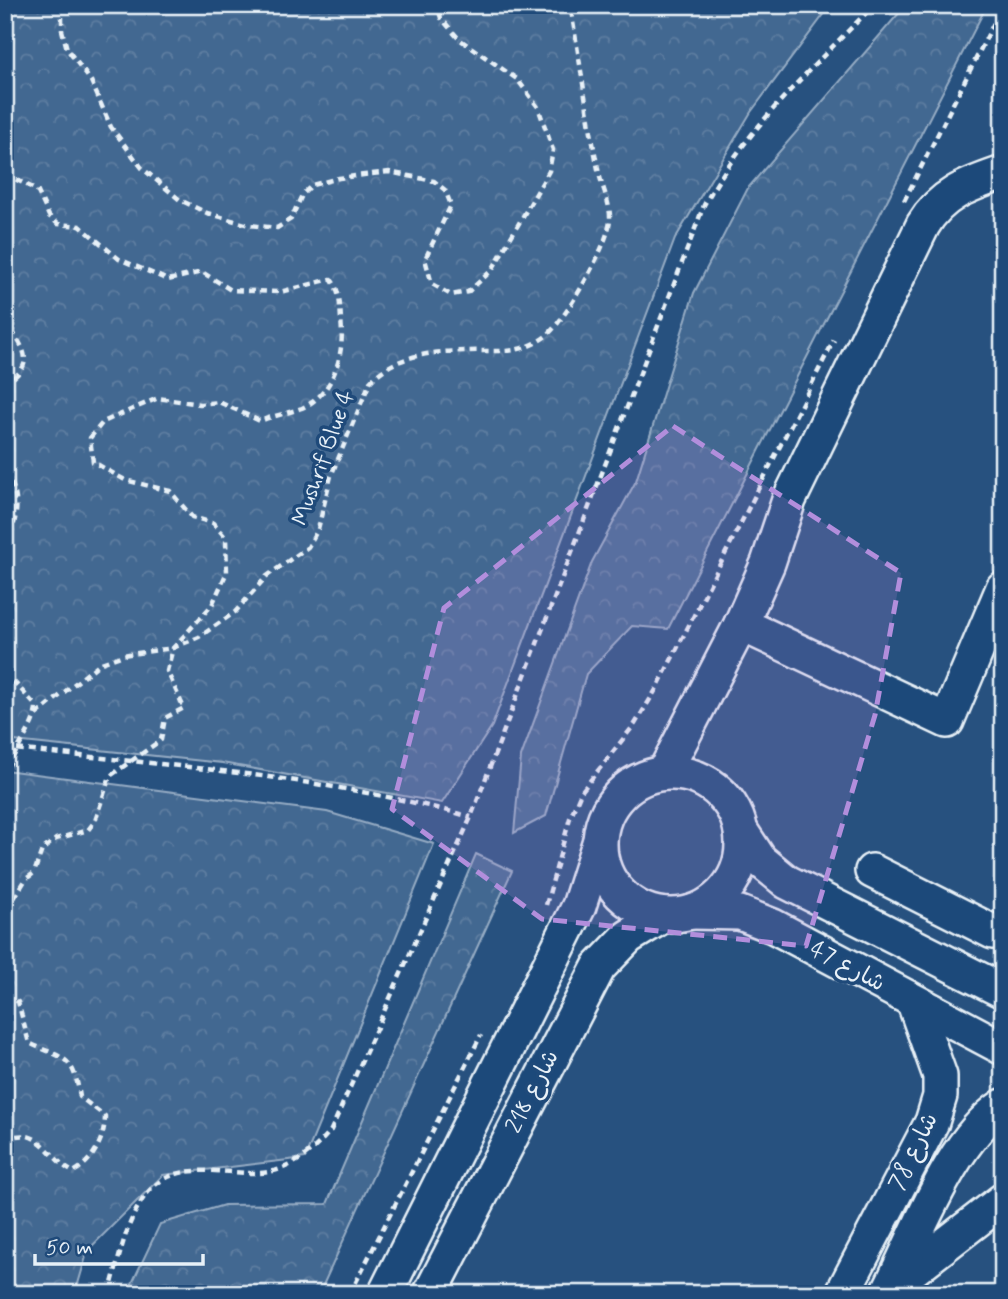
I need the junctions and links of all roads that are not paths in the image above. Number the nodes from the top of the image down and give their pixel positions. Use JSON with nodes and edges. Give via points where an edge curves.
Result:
{"nodes":[{"id":1,"x":1003,"y":173,"type":"edge"},
{"id":2,"x":1003,"y":588,"type":"edge"},
{"id":3,"x":741,"y":624,"type":"junction"},
{"id":4,"x":695,"y":713,"type":"junction"},
{"id":5,"x":664,"y":773,"type":"junction"},
{"id":6,"x":705,"y":781,"type":"junction"},
{"id":7,"x":741,"y":831,"type":"junction"},
{"id":8,"x":599,"y":843,"type":"junction"},
{"id":9,"x":872,"y":871,"type":"dead end"},
{"id":10,"x":675,"y":914,"type":"junction"},
{"id":11,"x":998,"y":923,"type":"edge"},
{"id":12,"x":971,"y":976,"type":"junction"},
{"id":13,"x":1003,"y":991,"type":"edge"},
{"id":14,"x":914,"y":1003,"type":"junction"},
{"id":15,"x":1003,"y":1048,"type":"edge"},
{"id":16,"x":1003,"y":1106,"type":"edge"},
{"id":17,"x":1003,"y":1200,"type":"edge"},
{"id":18,"x":889,"y":1291,"type":"edge"},
{"id":19,"x":385,"y":1294,"type":"edge"},
{"id":20,"x":430,"y":1294,"type":"edge"},
{"id":21,"x":842,"y":1294,"type":"edge"}],
"edges":[{"from":1,"to":3,"type":"street","via":[[949,195],[923,225],[789,500],[768,564]]},
{"from":2,"to":3,"type":"street","via":[[947,721]]},
{"from":3,"to":4,"type":"street"},
{"from":4,"to":5,"type":"street"},
{"from":4,"to":6,"type":"street"},
{"from":5,"to":6,"type":"street"},
{"from":5,"to":8,"type":"street","via":[[635,783],[611,804]]},
{"from":6,"to":7,"type":"street","via":[[722,794]]},
{"from":7,"to":10,"type":"street","via":[[734,876],[714,900]]},
{"from":7,"to":12,"type":"street","via":[[760,860],[787,882]]},
{"from":8,"to":10,"type":"street","via":[[611,883],[626,899],[644,909]]},
{"from":8,"to":19,"type":"street","via":[[579,906]]},
{"from":9,"to":11,"type":"street"},
{"from":10,"to":14,"type":"street","name":"شارع 47","via":[[722,911],[765,922]]},
{"from":10,"to":20,"type":"street","name":"شارع 218","via":[[628,937],[598,967]]},
{"from":11,"to":12,"type":"street"},
{"from":12,"to":13,"type":"street"},
{"from":14,"to":15,"type":"street","name":"شارع 47"},
{"from":14,"to":21,"type":"street","name":"شارع 78","via":[[940,1076],[940,1096],[932,1122]]},
{"from":16,"to":18,"type":"street","name":"شارع 78","via":[[985,1118],[964,1143]]},
{"from":17,"to":18,"type":"street"}]}
